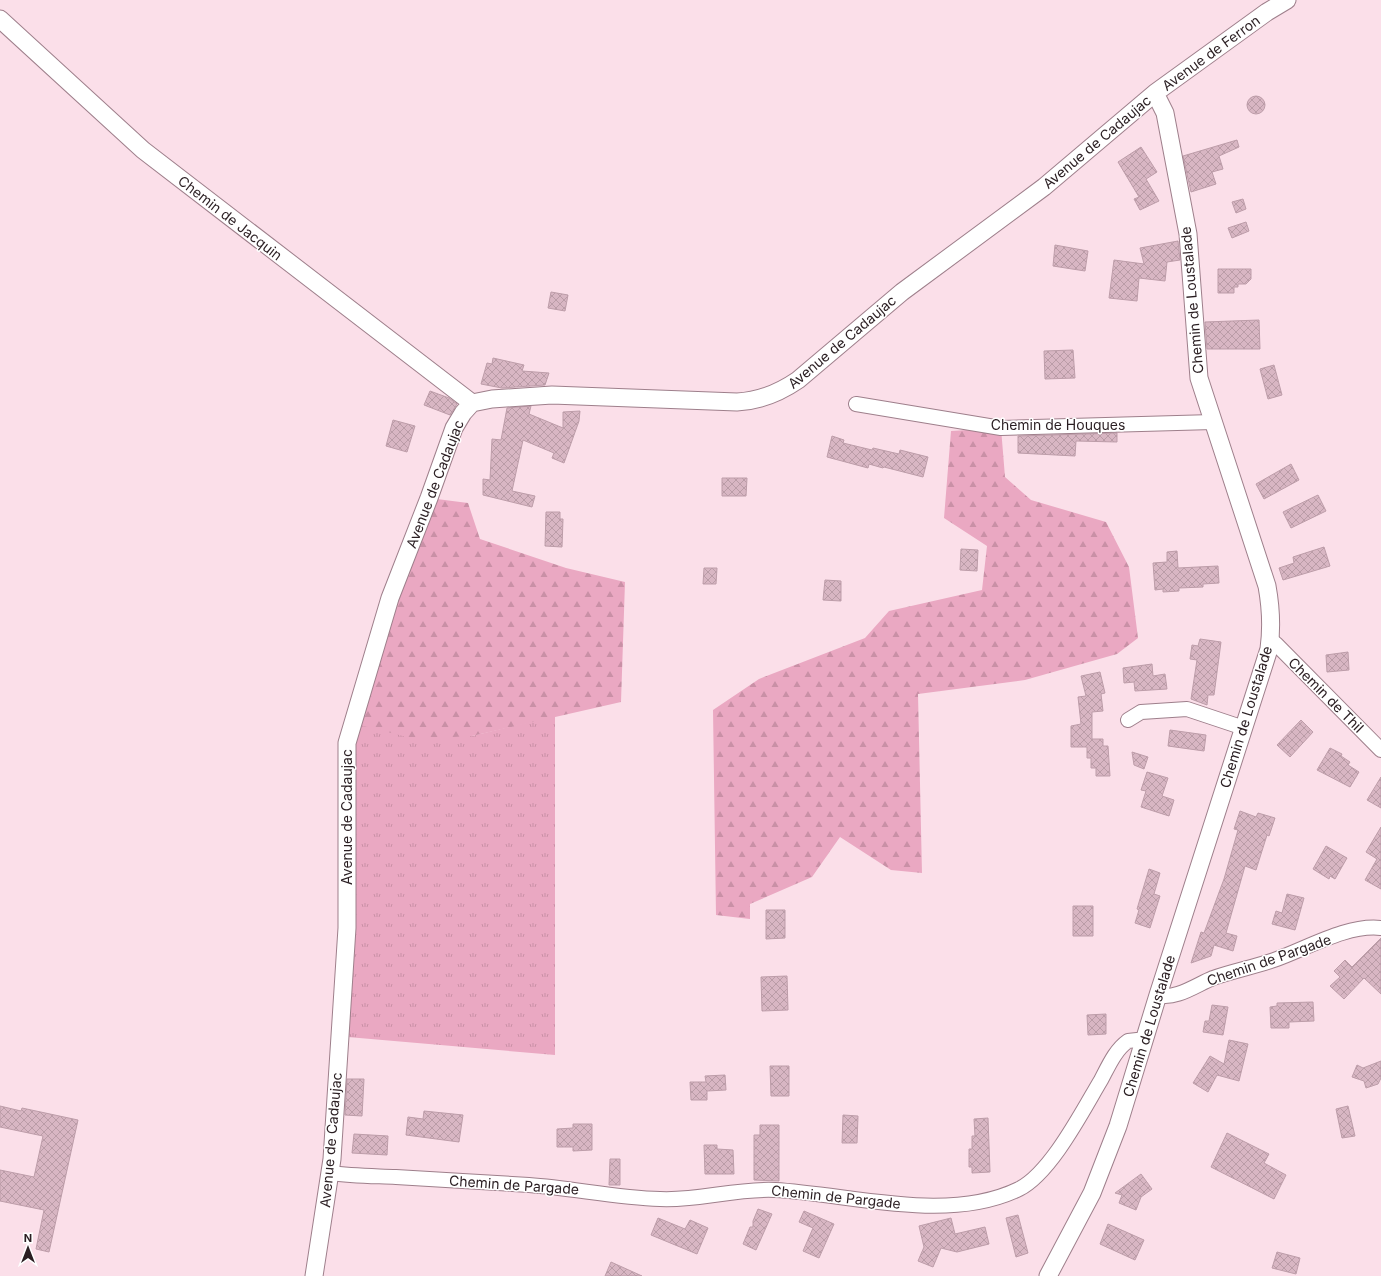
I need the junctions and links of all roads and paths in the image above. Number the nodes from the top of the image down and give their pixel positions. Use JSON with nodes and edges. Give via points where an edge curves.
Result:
{"nodes":[{"id":1,"x":1287,"y":0,"type":"edge"},
{"id":2,"x":0,"y":19,"type":"edge"},
{"id":3,"x":1155,"y":93,"type":"junction"},
{"id":4,"x":472,"y":403,"type":"junction"},
{"id":5,"x":856,"y":404,"type":"dead end"},
{"id":6,"x":1213,"y":422,"type":"junction"},
{"id":7,"x":1270,"y":640,"type":"junction"},
{"id":8,"x":1128,"y":720,"type":"dead end"},
{"id":9,"x":1244,"y":728,"type":"junction"},
{"id":10,"x":1381,"y":750,"type":"edge"},
{"id":11,"x":1381,"y":928,"type":"edge"},
{"id":12,"x":1158,"y":995,"type":"junction"},
{"id":13,"x":1144,"y":1042,"type":"junction"},
{"id":14,"x":330,"y":1173,"type":"junction"},
{"id":15,"x":314,"y":1276,"type":"edge"},
{"id":16,"x":1048,"y":1276,"type":"edge"}],
"edges":[{"from":1,"to":3,"type":"street","name":"Avenue de Ferron"},
{"from":2,"to":4,"type":"street","name":"Chemin de Jacquin","via":[[143,150]]},
{"from":3,"to":4,"type":"street","name":"Avenue de Cadaujac","via":[[1044,187],[902,292],[786,388],[759,399],[737,402],[552,395]]},
{"from":3,"to":6,"type":"street","name":"Chemin de Loustalade","via":[[1165,113],[1188,234],[1196,360]]},
{"from":4,"to":14,"type":"street","name":"Avenue de Cadaujac","via":[[462,413],[454,428],[390,598],[347,742],[347,928]]},
{"from":5,"to":6,"type":"street","name":"Chemin de Houques","via":[[1001,428]]},
{"from":6,"to":7,"type":"street","name":"Chemin de Loustalade","via":[[1267,586],[1272,619]]},
{"from":7,"to":9,"type":"street","name":"Chemin de Loustalade"},
{"from":7,"to":10,"type":"street","name":"Chemin de Thil"},
{"from":8,"to":9,"type":"street","via":[[1141,712],[1187,709]]},
{"from":9,"to":12,"type":"street","name":"Chemin de Loustalade"},
{"from":11,"to":12,"type":"street","name":"Chemin de Pargade","via":[[1345,933],[1212,979],[1172,996]]},
{"from":12,"to":13,"type":"street","name":"Chemin de Loustalade"},
{"from":13,"to":14,"type":"street","name":"Chemin de Pargade","via":[[1128,1040],[1120,1049],[1070,1133],[1033,1179],[1021,1188],[1005,1194],[965,1204],[886,1203],[773,1189],[746,1190],[686,1199],[661,1199],[531,1185]]},
{"from":13,"to":16,"type":"street","name":"Chemin de Loustalade","via":[[1118,1126],[1092,1193]]},
{"from":14,"to":15,"type":"street","name":"Avenue de Cadaujac"}]}
